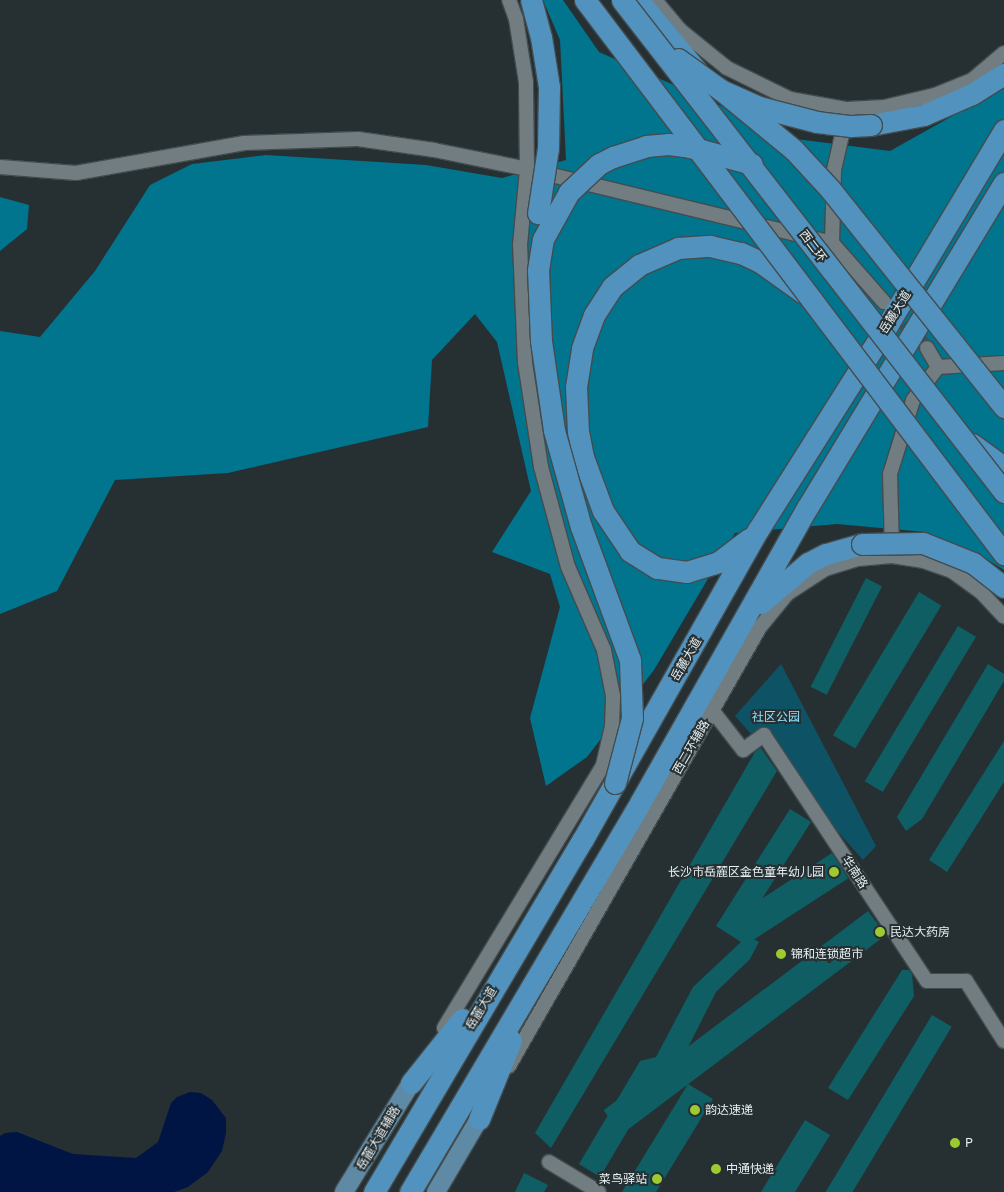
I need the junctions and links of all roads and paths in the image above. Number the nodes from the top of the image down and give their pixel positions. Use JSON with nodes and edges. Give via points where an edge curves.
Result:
{"nodes":[{"id":1,"x":509,"y":0,"type":"edge"},
{"id":2,"x":531,"y":0,"type":"edge"},
{"id":3,"x":585,"y":0,"type":"edge"},
{"id":4,"x":622,"y":0,"type":"edge"},
{"id":5,"x":638,"y":0,"type":"edge"},
{"id":6,"x":655,"y":0,"type":"edge"},
{"id":7,"x":657,"y":44,"type":"junction"},
{"id":8,"x":1004,"y":54,"type":"edge"},
{"id":9,"x":1004,"y":74,"type":"edge"},
{"id":10,"x":702,"y":76,"type":"junction"},
{"id":11,"x":721,"y":90,"type":"junction"},
{"id":12,"x":847,"y":109,"type":"junction"},
{"id":13,"x":1004,"y":130,"type":"edge"},
{"id":14,"x":752,"y":164,"type":"junction"},
{"id":15,"x":0,"y":167,"type":"edge"},
{"id":16,"x":528,"y":169,"type":"junction"},
{"id":17,"x":1004,"y":183,"type":"edge"},
{"id":18,"x":1004,"y":204,"type":"edge"},
{"id":19,"x":974,"y":231,"type":"junction"},
{"id":20,"x":832,"y":243,"type":"junction"},
{"id":21,"x":538,"y":270,"type":"junction"},
{"id":22,"x":805,"y":294,"type":"junction"},
{"id":23,"x":884,"y":302,"type":"tunnel mouth"},
{"id":24,"x":927,"y":348,"type":"tunnel mouth"},
{"id":25,"x":1004,"y":363,"type":"edge"},
{"id":26,"x":938,"y":366,"type":"junction"},
{"id":27,"x":1004,"y":407,"type":"edge"},
{"id":28,"x":964,"y":438,"type":"junction"},
{"id":29,"x":1004,"y":467,"type":"edge"},
{"id":30,"x":1004,"y":492,"type":"edge"},
{"id":31,"x":758,"y":530,"type":"junction"},
{"id":32,"x":985,"y":530,"type":"junction"},
{"id":33,"x":1004,"y":546,"type":"edge"},
{"id":34,"x":1004,"y":554,"type":"edge"},
{"id":35,"x":892,"y":556,"type":"junction"},
{"id":36,"x":1004,"y":586,"type":"edge"},
{"id":37,"x":1004,"y":617,"type":"edge"},
{"id":38,"x":735,"y":634,"type":"junction"},
{"id":39,"x":712,"y":710,"type":"junction"},
{"id":40,"x":615,"y":783,"type":"junction"},
{"id":41,"x":510,"y":961,"type":"junction"},
{"id":42,"x":538,"y":976,"type":"junction"},
{"id":43,"x":1004,"y":1041,"type":"edge"},
{"id":44,"x":411,"y":1083,"type":"junction"},
{"id":45,"x":479,"y":1119,"type":"junction"},
{"id":46,"x":549,"y":1162,"type":"dead end"},
{"id":47,"x":344,"y":1192,"type":"edge"},
{"id":48,"x":374,"y":1192,"type":"edge"},
{"id":49,"x":410,"y":1192,"type":"edge"},
{"id":50,"x":436,"y":1192,"type":"edge"},
{"id":51,"x":599,"y":1192,"type":"edge"}],
"edges":[{"from":1,"to":16,"type":"street","via":[[516,19],[526,82]]},
{"from":2,"to":21,"type":"highway","bridge":true,"via":[[546,60],[549,87],[548,148],[538,214]]},
{"from":3,"to":22,"type":"highway","bridge":true},
{"from":4,"to":7,"type":"highway","name":"西二环","bridge":true},
{"from":5,"to":10,"type":"highway","bridge":true},
{"from":6,"to":12,"type":"street","via":[[680,30],[727,68],[790,99]]},
{"from":7,"to":10,"type":"highway","bridge":true},
{"from":7,"to":14,"type":"highway","name":"西二环","bridge":true},
{"from":8,"to":12,"type":"street","via":[[972,80],[935,95],[884,107]]},
{"from":9,"to":11,"type":"highway","bridge":true,"via":[[972,94],[924,115],[871,125],[851,126],[795,118]]},
{"from":10,"to":11,"type":"highway","bridge":true},
{"from":11,"to":27,"type":"highway","bridge":true,"via":[[794,150],[837,196]]},
{"from":12,"to":20,"type":"street","via":[[834,170]]},
{"from":13,"to":31,"type":"highway","name":"岳麓大道","via":[[888,324]]},
{"from":14,"to":21,"type":"highway","bridge":true,"via":[[669,144],[646,146],[613,156],[586,175],[558,210],[543,239]]},
{"from":14,"to":28,"type":"highway","name":"西二环","bridge":true},
{"from":15,"to":16,"type":"street","via":[[76,174],[244,143],[358,139]]},
{"from":16,"to":20,"type":"street"},
{"from":16,"to":44,"type":"street","via":[[520,245],[525,363],[538,448],[568,567],[604,650],[612,696],[612,727],[603,765]]},
{"from":17,"to":19,"type":"highway"},
{"from":18,"to":19,"type":"highway"},
{"from":19,"to":38,"type":"highway"},
{"from":20,"to":23,"type":"street"},
{"from":21,"to":40,"type":"highway","bridge":true,"via":[[541,341],[554,430],[581,527],[630,660],[632,718]]},
{"from":22,"to":31,"type":"highway","via":[[760,262],[741,253],[710,246],[664,251],[639,265],[612,287],[601,301],[587,331],[576,387],[578,432],[583,457],[603,511],[630,551],[643,561],[670,571],[687,572],[719,562]]},
{"from":22,"to":32,"type":"highway","bridge":true},
{"from":24,"to":26,"type":"street"},
{"from":25,"to":26,"type":"street"},
{"from":26,"to":35,"type":"street","via":[[913,400],[890,474]]},
{"from":28,"to":29,"type":"highway"},
{"from":28,"to":30,"type":"highway","name":"西二环","bridge":true},
{"from":31,"to":40,"type":"highway","name":"岳麓大道"},
{"from":32,"to":33,"type":"highway","bridge":true},
{"from":32,"to":34,"type":"highway","bridge":true},
{"from":35,"to":37,"type":"street","name":"西二环辅路","via":[[923,561],[952,571],[980,591]]},
{"from":35,"to":39,"type":"street","name":"西二环辅路","via":[[858,559],[826,568],[787,594],[760,627]]},
{"from":36,"to":38,"type":"highway","bridge":true,"via":[[973,563],[938,548],[906,541],[862,544],[826,554],[792,574]]},
{"from":38,"to":42,"type":"highway"},
{"from":39,"to":43,"type":"street","name":"华南路","via":[[743,750],[764,735],[927,981],[966,981]]},
{"from":39,"to":45,"type":"street","name":"西二环辅路"},
{"from":40,"to":41,"type":"highway","name":"岳麓大道"},
{"from":41,"to":44,"type":"highway"},
{"from":41,"to":48,"type":"highway","name":"岳麓大道"},
{"from":42,"to":45,"type":"highway"},
{"from":42,"to":49,"type":"highway"},
{"from":44,"to":47,"type":"main road","name":"岳麓大道辅路"},
{"from":45,"to":50,"type":"main road"},
{"from":46,"to":51,"type":"street"}]}
